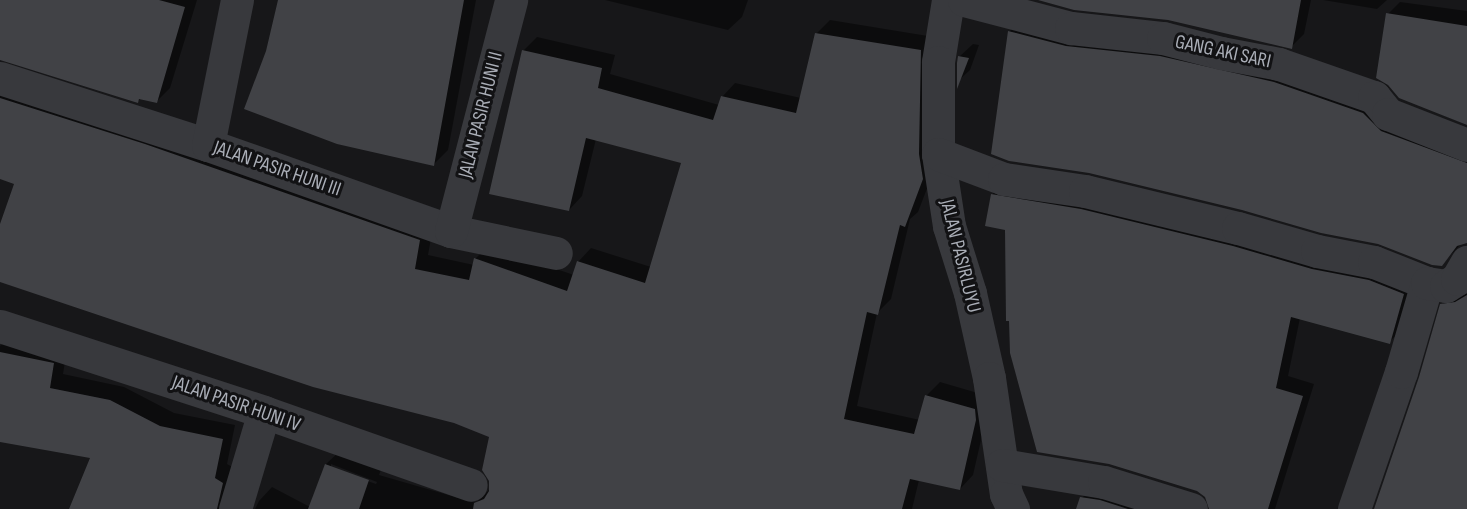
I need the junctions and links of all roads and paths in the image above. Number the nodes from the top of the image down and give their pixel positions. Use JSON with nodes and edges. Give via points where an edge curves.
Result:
{"nodes":[{"id":1,"x":237,"y":0,"type":"edge"},
{"id":2,"x":511,"y":0,"type":"edge"},
{"id":3,"x":948,"y":0,"type":"edge"},
{"id":4,"x":964,"y":0,"type":"edge"},
{"id":5,"x":0,"y":78,"type":"edge"},
{"id":6,"x":208,"y":145,"type":"junction"},
{"id":7,"x":1467,"y":145,"type":"edge"},
{"id":8,"x":938,"y":154,"type":"junction"},
{"id":9,"x":451,"y":231,"type":"junction"},
{"id":10,"x":556,"y":253,"type":"dead end"},
{"id":11,"x":1467,"y":262,"type":"edge"},
{"id":12,"x":1427,"y":283,"type":"junction"},
{"id":13,"x":0,"y":326,"type":"edge"},
{"id":14,"x":264,"y":412,"type":"junction"},
{"id":15,"x":1002,"y":465,"type":"junction"},
{"id":16,"x":471,"y":485,"type":"dead end"},
{"id":17,"x":235,"y":509,"type":"edge"},
{"id":18,"x":1013,"y":509,"type":"edge"},
{"id":19,"x":1191,"y":509,"type":"edge"},
{"id":20,"x":1353,"y":509,"type":"edge"}],
"edges":[{"from":1,"to":6,"type":"street"},
{"from":2,"to":9,"type":"street","name":"JALAN PASIR HUNI II"},
{"from":3,"to":8,"type":"street","name":"JALAN PASIRLUYU","via":[[938,62]]},
{"from":4,"to":7,"type":"street","name":"GANG AKI SARI","via":[[1071,28],[1163,38],[1279,64],[1374,97],[1388,114]]},
{"from":5,"to":6,"type":"street","name":"JALAN PASIR HUNI III"},
{"from":6,"to":9,"type":"street","name":"JALAN PASIR HUNI III"},
{"from":8,"to":12,"type":"street","via":[[1004,179],[1085,191],[1238,228],[1317,251],[1374,262]]},
{"from":8,"to":15,"type":"street","name":"JALAN PASIRLUYU","via":[[949,226],[970,293],[989,378]]},
{"from":9,"to":10,"type":"street","name":"JALAN PASIR HUNI III"},
{"from":11,"to":12,"type":"street","via":[[1446,286]]},
{"from":12,"to":20,"type":"street"},
{"from":13,"to":14,"type":"street","name":"JALAN PASIR HUNI IV"},
{"from":14,"to":16,"type":"street","name":"JALAN PASIR HUNI IV"},
{"from":14,"to":17,"type":"street"},
{"from":15,"to":18,"type":"street","name":"JALAN PASIRLUYU","via":[[1006,494]]},
{"from":15,"to":19,"type":"street","via":[[1104,482]]}]}
